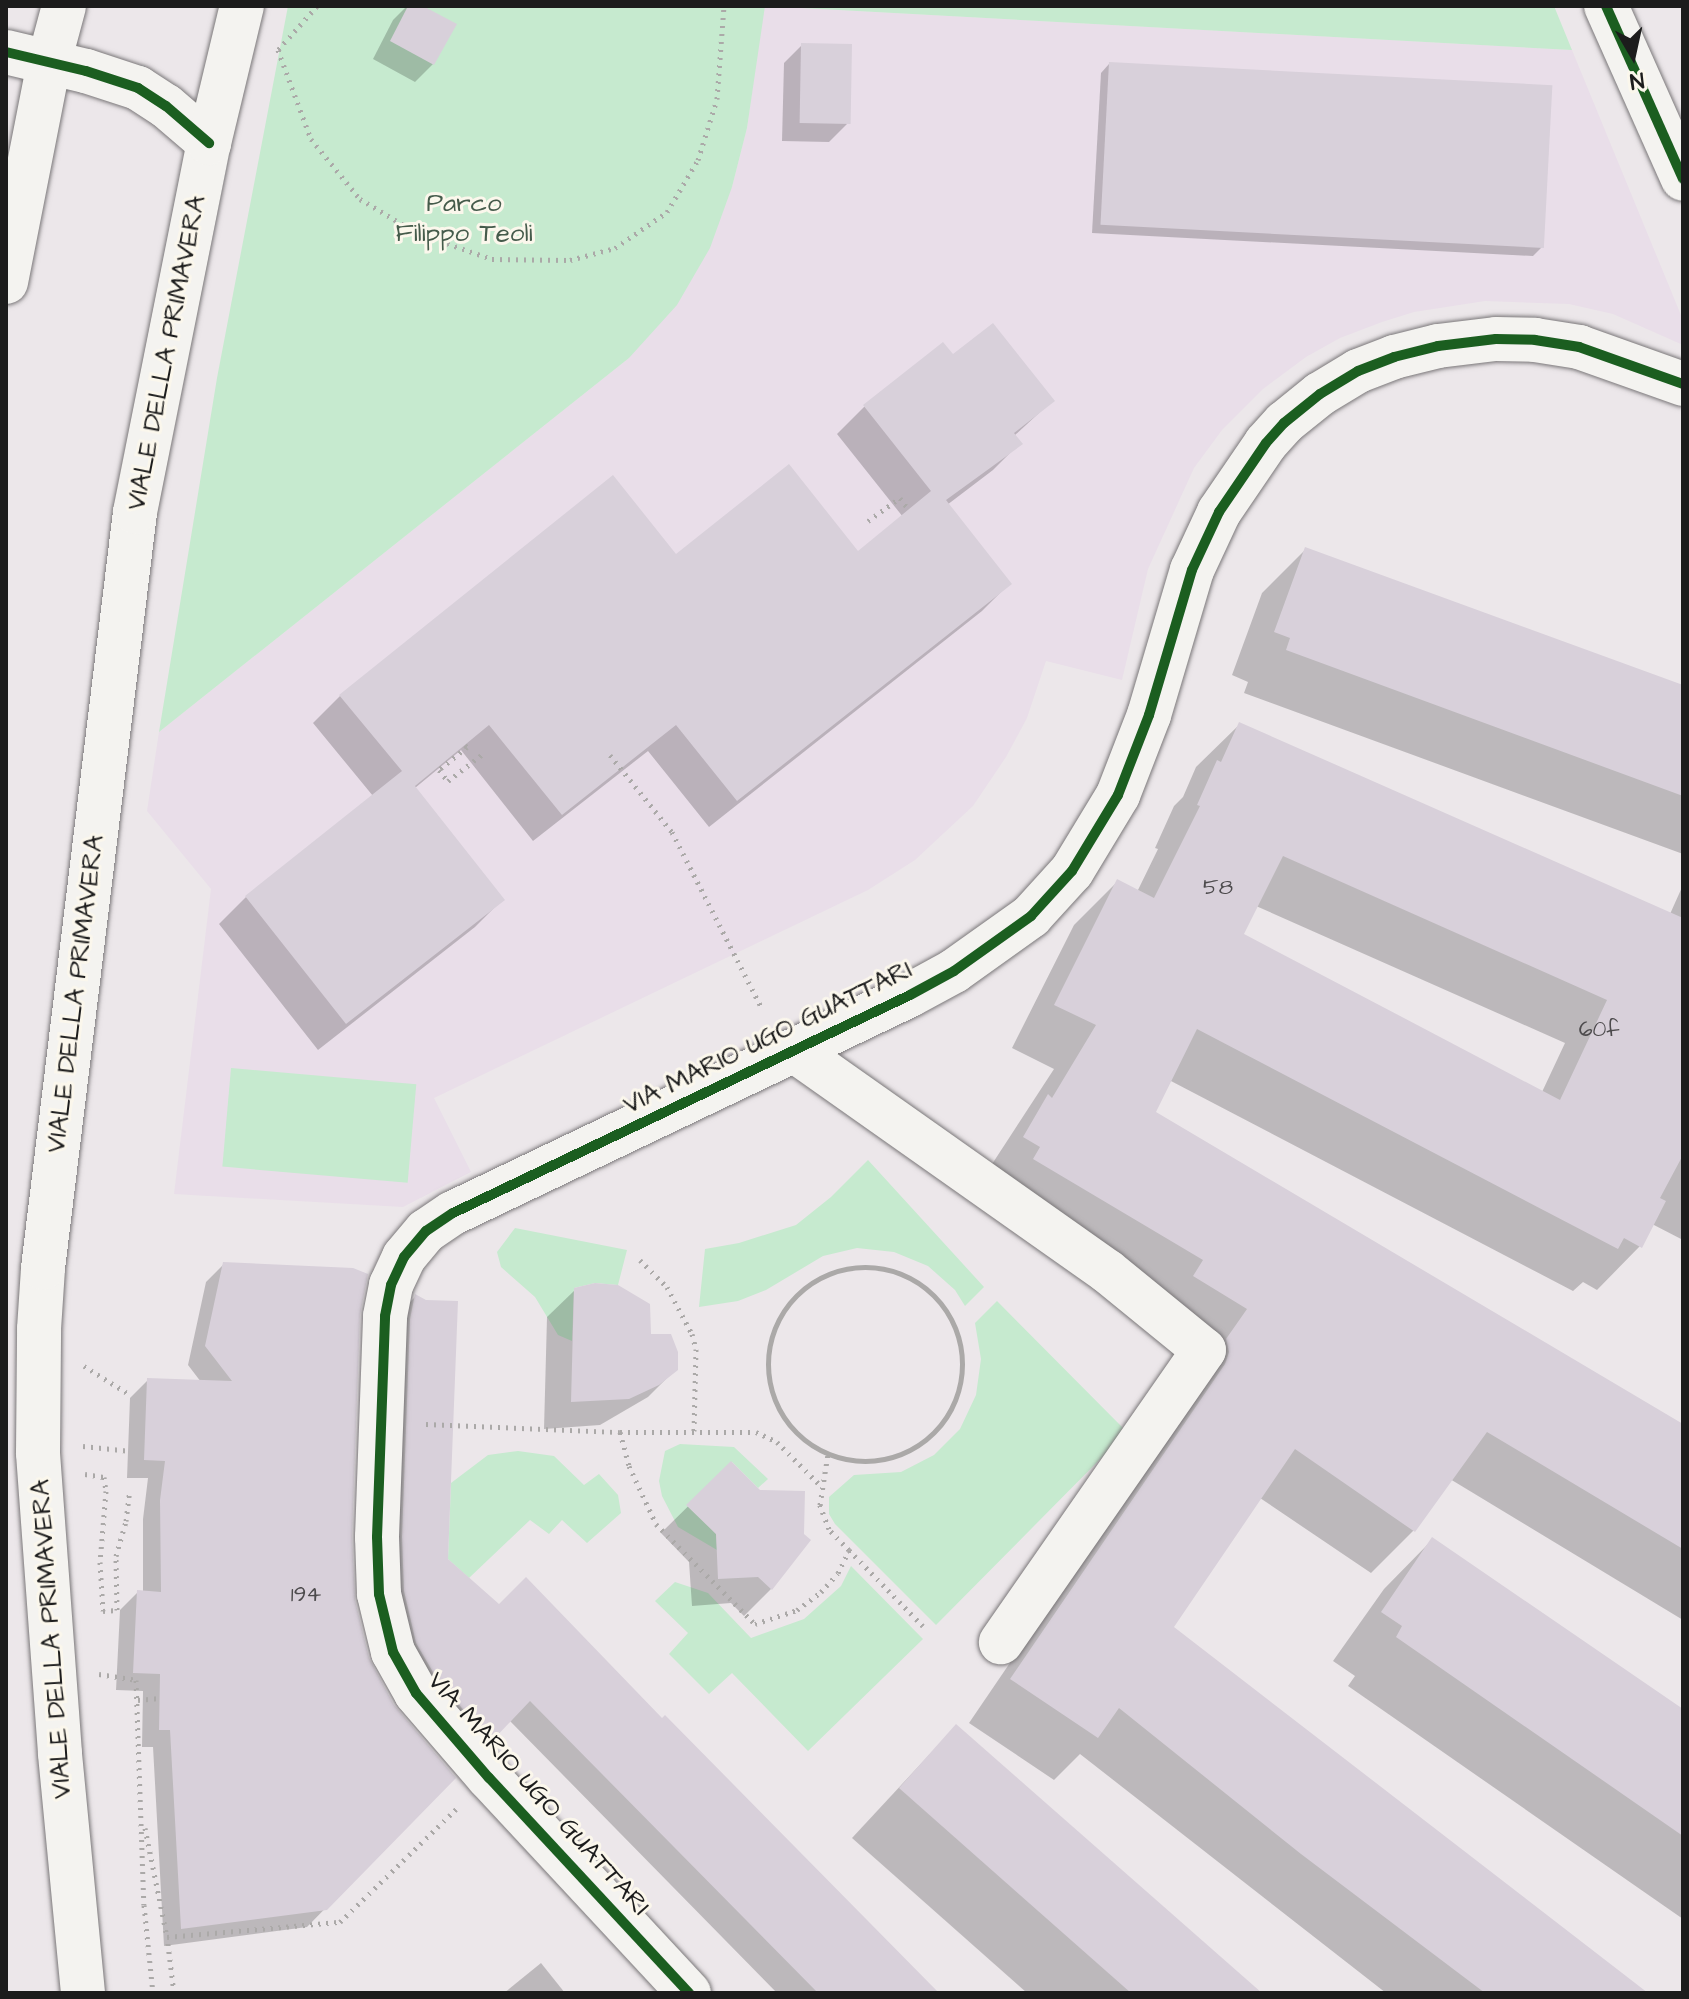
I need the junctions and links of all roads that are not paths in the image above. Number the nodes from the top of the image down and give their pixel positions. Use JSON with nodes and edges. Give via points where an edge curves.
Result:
{"nodes":[{"id":1,"x":64,"y":6,"type":"edge"},
{"id":2,"x":242,"y":6,"type":"edge"},
{"id":3,"x":1606,"y":6,"type":"edge"},
{"id":4,"x":6,"y":52,"type":"edge"},
{"id":5,"x":49,"y":62,"type":"junction"},
{"id":6,"x":209,"y":143,"type":"junction"},
{"id":7,"x":1683,"y":179,"type":"edge"},
{"id":8,"x":6,"y":282,"type":"edge"},
{"id":9,"x":1683,"y":384,"type":"edge"},
{"id":10,"x":795,"y":1051,"type":"junction"},
{"id":11,"x":1001,"y":1642,"type":"dead end"},
{"id":12,"x":83,"y":1993,"type":"edge"},
{"id":13,"x":689,"y":1993,"type":"edge"}],
"edges":[{"from":1,"to":5,"type":"street"},
{"from":2,"to":6,"type":"street","name":"VIALE DELLA PRIMAVERA"},
{"from":3,"to":7,"type":"street"},
{"from":4,"to":5,"type":"street"},
{"from":5,"to":6,"type":"street","via":[[138,88]]},
{"from":5,"to":8,"type":"street"},
{"from":6,"to":12,"type":"street","name":"VIALE DELLA PRIMAVERA","via":[[129,555],[40,1314],[38,1453]]},
{"from":9,"to":10,"type":"street","name":"VIA MARIO UGO GUATTARI","via":[[1579,347],[1535,340],[1475,340],[1377,362],[1302,407],[1250,462],[1219,512],[1192,570],[1130,770],[1105,822],[1072,871],[1031,916],[954,971]]},
{"from":10,"to":11,"type":"street","via":[[1107,1271],[1204,1350]]},
{"from":10,"to":13,"type":"street","name":"VIA MARIO UGO GUATTARI","via":[[453,1213],[426,1231],[397,1270],[387,1302],[376,1577],[387,1636],[408,1682],[489,1778]]}]}
